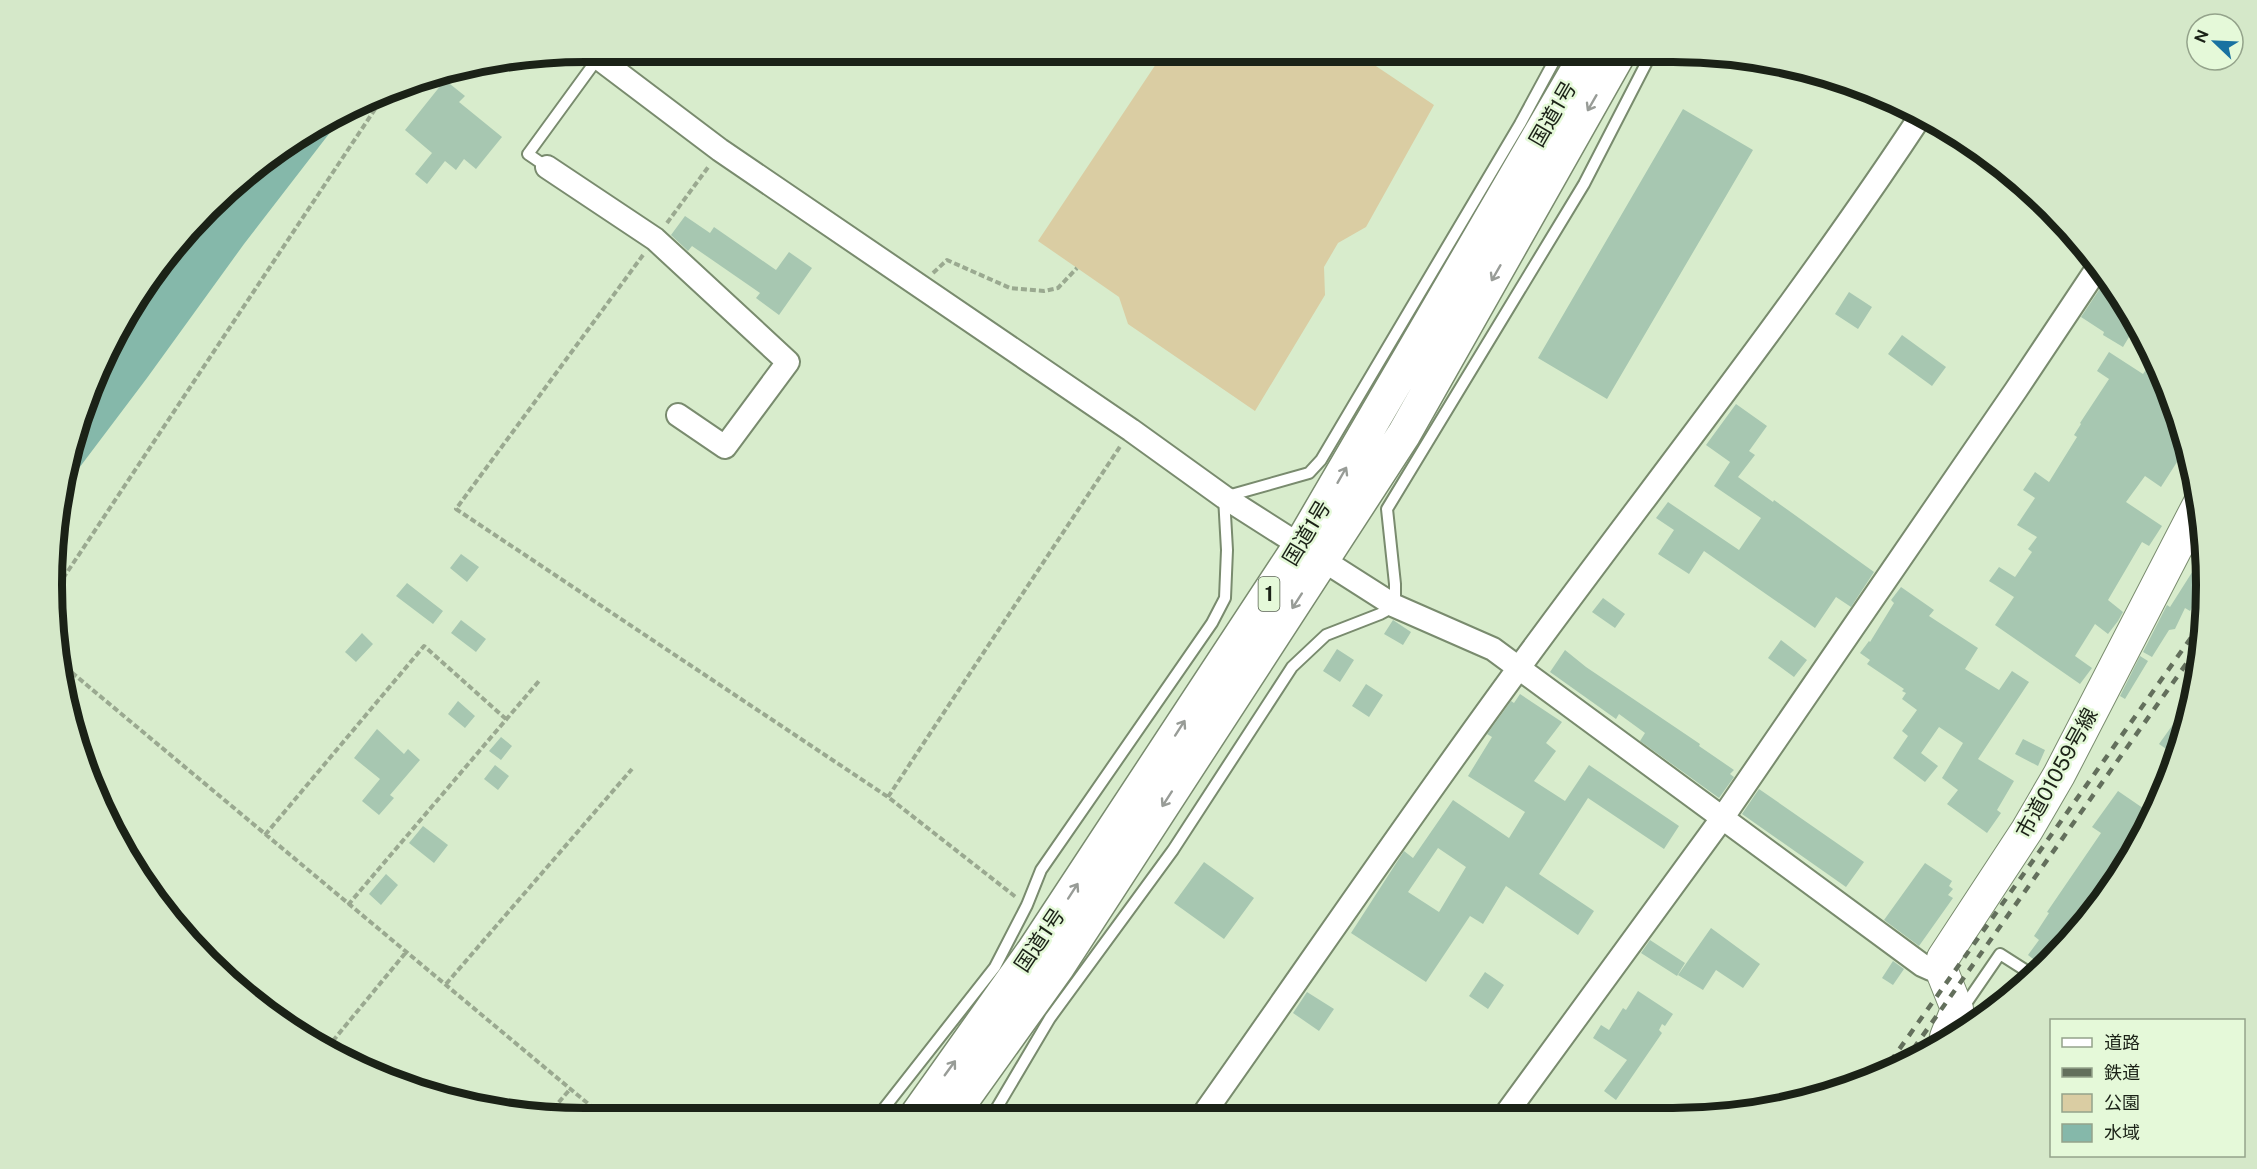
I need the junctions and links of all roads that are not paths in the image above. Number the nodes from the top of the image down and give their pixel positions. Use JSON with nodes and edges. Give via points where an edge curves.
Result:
{"nodes":[{"id":1,"x":589,"y":62,"type":"edge"},
{"id":2,"x":603,"y":62,"type":"edge"},
{"id":3,"x":1554,"y":62,"type":"edge"},
{"id":4,"x":1583,"y":62,"type":"edge"},
{"id":5,"x":1614,"y":62,"type":"edge"},
{"id":6,"x":1647,"y":62,"type":"edge"},
{"id":7,"x":1917,"y":122,"type":"edge"},
{"id":8,"x":547,"y":167,"type":"joint"},
{"id":9,"x":2093,"y":274,"type":"edge"},
{"id":10,"x":678,"y":415,"type":"dead end"},
{"id":11,"x":1224,"y":497,"type":"junction"},
{"id":12,"x":2191,"y":519,"type":"edge"},
{"id":13,"x":1313,"y":553,"type":"junction"},
{"id":14,"x":1395,"y":606,"type":"junction"},
{"id":15,"x":1519,"y":668,"type":"junction"},
{"id":16,"x":1723,"y":817,"type":"junction"},
{"id":17,"x":1941,"y":969,"type":"junction"},
{"id":18,"x":2025,"y":970,"type":"edge"},
{"id":19,"x":1957,"y":1009,"type":"junction"},
{"id":20,"x":1950,"y":1027,"type":"edge"},
{"id":21,"x":884,"y":1108,"type":"edge"},
{"id":22,"x":922,"y":1108,"type":"edge"},
{"id":23,"x":957,"y":1108,"type":"edge"},
{"id":24,"x":997,"y":1108,"type":"edge"},
{"id":25,"x":1208,"y":1108,"type":"edge"},
{"id":26,"x":1510,"y":1108,"type":"edge"}],
"edges":[{"from":1,"to":8,"type":"lane","via":[[528,154]]},
{"from":2,"to":11,"type":"street","via":[[720,150]]},
{"from":3,"to":11,"type":"lane","via":[[1321,460],[1309,473]]},
{"from":13,"to":4,"type":"highway","name":"国道1号","number":"1","one_way":true},
{"from":5,"to":13,"type":"highway","name":"国道1号","number":"1","one_way":true,"via":[[1404,434]]},
{"from":6,"to":14,"type":"lane","via":[[1584,184],[1387,508]]},
{"from":7,"to":15,"type":"street","via":[[1795,297]]},
{"from":8,"to":10,"type":"street","via":[[655,239],[788,362],[725,447]]},
{"from":9,"to":16,"type":"street"},
{"from":11,"to":13,"type":"street"},
{"from":11,"to":21,"type":"lane","via":[[1225,598],[1212,623],[1041,870],[995,967]]},
{"from":12,"to":17,"type":"street","name":"市道01059号線","via":[[2059,775],[1947,949]]},
{"from":13,"to":14,"type":"street"},
{"from":22,"to":13,"type":"highway","name":"国道1号","number":"1","one_way":true},
{"from":13,"to":23,"type":"highway","name":"国道1号","number":"1","one_way":true,"via":[[1057,968]]},
{"from":14,"to":15,"type":"street","via":[[1493,649]]},
{"from":14,"to":24,"type":"lane","via":[[1326,635],[1292,667],[1173,850],[1050,1018]]},
{"from":15,"to":16,"type":"street"},
{"from":15,"to":25,"type":"street"},
{"from":16,"to":17,"type":"street","via":[[1922,965]]},
{"from":16,"to":26,"type":"street"},
{"from":17,"to":19,"type":"street"},
{"from":18,"to":19,"type":"lane","via":[[2000,954],[1967,1002]]},
{"from":19,"to":20,"type":"street"}]}
